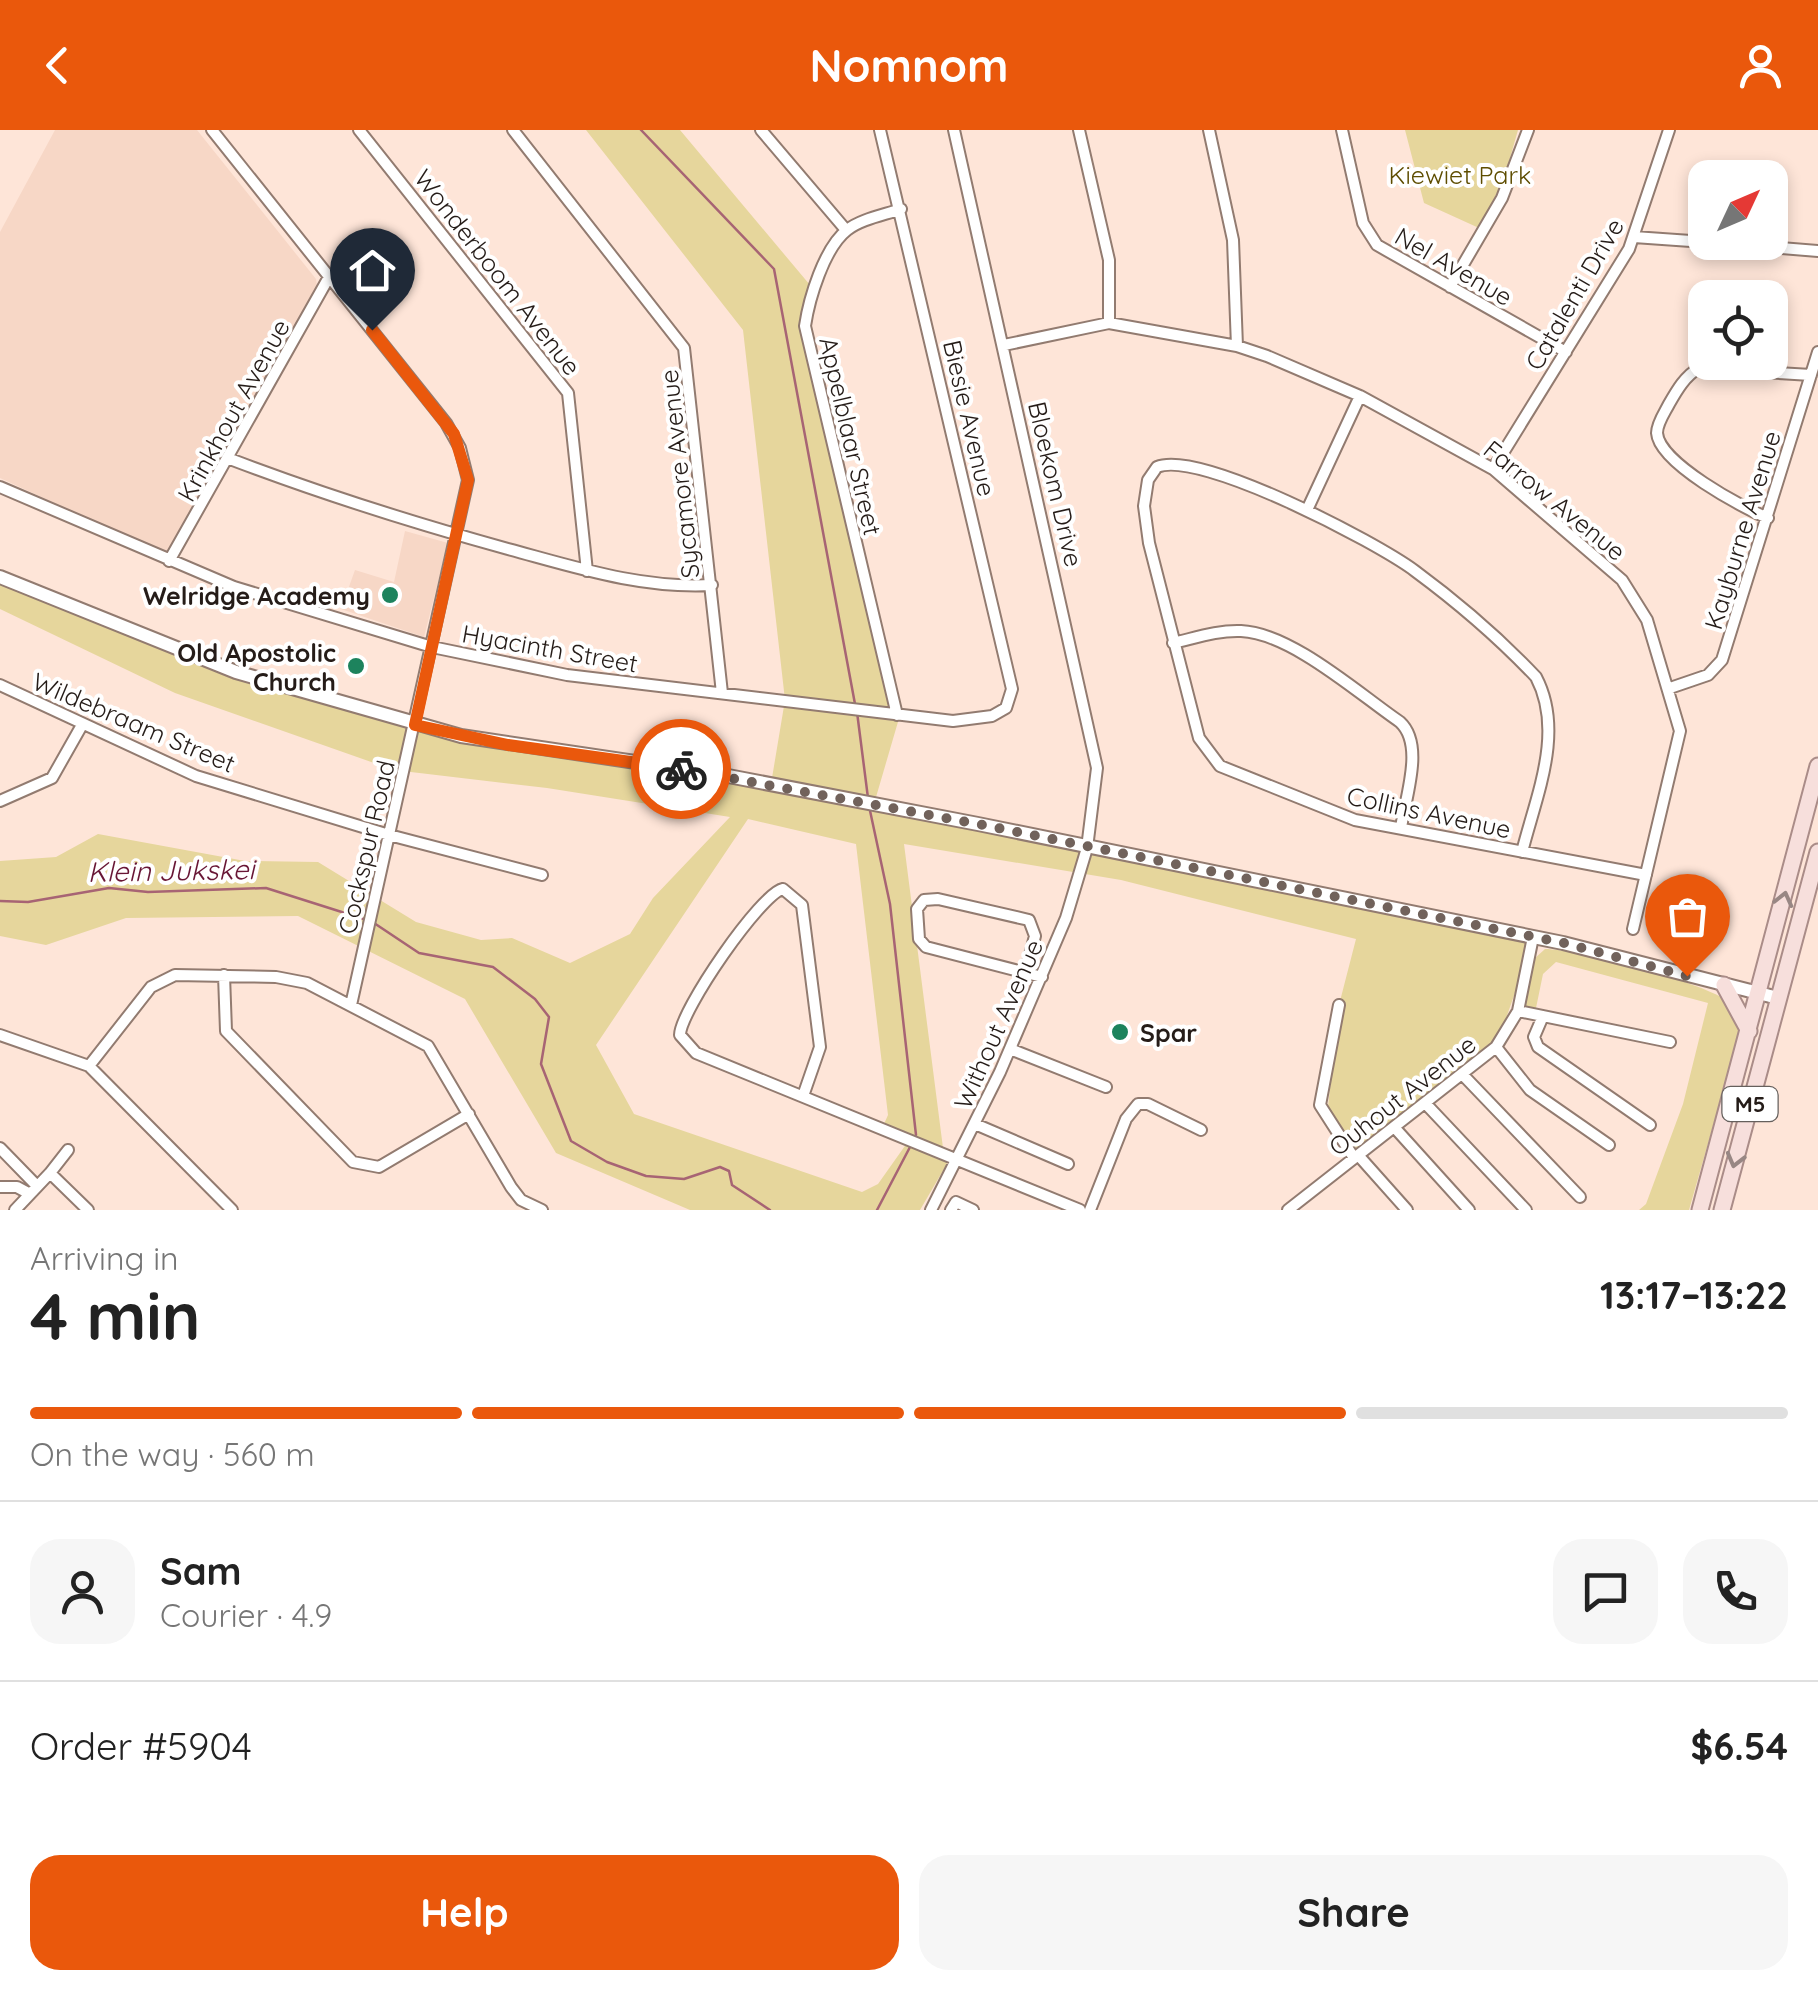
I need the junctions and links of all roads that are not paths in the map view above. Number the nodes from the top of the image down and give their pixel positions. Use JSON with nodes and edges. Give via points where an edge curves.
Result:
{"nodes":[{"id":1,"x":359,"y":130,"type":"edge"},
{"id":2,"x":513,"y":130,"type":"edge"},
{"id":3,"x":762,"y":130,"type":"edge"},
{"id":4,"x":880,"y":130,"type":"edge"},
{"id":5,"x":954,"y":130,"type":"edge"},
{"id":6,"x":1079,"y":130,"type":"edge"},
{"id":7,"x":1209,"y":130,"type":"edge"},
{"id":8,"x":1342,"y":130,"type":"edge"},
{"id":9,"x":1528,"y":130,"type":"edge"},
{"id":10,"x":1669,"y":130,"type":"edge"},
{"id":11,"x":218,"y":132,"type":"edge"},
{"id":12,"x":901,"y":210,"type":"junction"},
{"id":13,"x":846,"y":230,"type":"junction"},
{"id":14,"x":1634,"y":238,"type":"junction"},
{"id":15,"x":1688,"y":241,"type":"edge"},
{"id":16,"x":1788,"y":249,"type":"edge"},
{"id":17,"x":1818,"y":251,"type":"edge"},
{"id":18,"x":329,"y":277,"type":"junction"},
{"id":19,"x":1450,"y":287,"type":"junction"},
{"id":20,"x":1109,"y":323,"type":"junction"},
{"id":21,"x":1004,"y":345,"type":"junction"},
{"id":22,"x":1237,"y":346,"type":"junction"},
{"id":23,"x":1566,"y":352,"type":"junction"},
{"id":24,"x":1818,"y":352,"type":"edge"},
{"id":25,"x":1811,"y":375,"type":"junction"},
{"id":26,"x":1360,"y":396,"type":"junction"},
{"id":27,"x":230,"y":459,"type":"junction"},
{"id":28,"x":1493,"y":468,"type":"junction"},
{"id":29,"x":0,"y":487,"type":"edge"},
{"id":30,"x":1307,"y":510,"type":"junction"},
{"id":31,"x":1768,"y":518,"type":"junction"},
{"id":32,"x":459,"y":535,"type":"junction"},
{"id":33,"x":169,"y":561,"type":"junction"},
{"id":34,"x":587,"y":571,"type":"junction"},
{"id":35,"x":0,"y":577,"type":"edge"},
{"id":36,"x":712,"y":585,"type":"junction"},
{"id":37,"x":1173,"y":643,"type":"junction"},
{"id":38,"x":432,"y":647,"type":"junction"},
{"id":39,"x":0,"y":685,"type":"edge"},
{"id":40,"x":1670,"y":688,"type":"junction"},
{"id":41,"x":722,"y":693,"type":"junction"},
{"id":42,"x":1000,"y":712,"type":"joint"},
{"id":43,"x":896,"y":715,"type":"junction"},
{"id":44,"x":82,"y":725,"type":"junction"},
{"id":45,"x":415,"y":725,"type":"junction"},
{"id":46,"x":1818,"y":766,"type":"edge"},
{"id":47,"x":0,"y":801,"type":"edge"},
{"id":48,"x":1400,"y":828,"type":"junction"},
{"id":49,"x":388,"y":835,"type":"junction"},
{"id":50,"x":1087,"y":848,"type":"junction"},
{"id":51,"x":1522,"y":852,"type":"junction"},
{"id":52,"x":1818,"y":852,"type":"edge"},
{"id":53,"x":542,"y":875,"type":"dead end"},
{"id":54,"x":1646,"y":875,"type":"junction"},
{"id":55,"x":1632,"y":929,"type":"dead end"},
{"id":56,"x":1533,"y":937,"type":"junction"},
{"id":57,"x":1026,"y":970,"type":"junction"},
{"id":58,"x":224,"y":975,"type":"junction"},
{"id":59,"x":1042,"y":977,"type":"junction"},
{"id":60,"x":1724,"y":984,"type":"junction"},
{"id":61,"x":1761,"y":994,"type":"junction"},
{"id":62,"x":1778,"y":998,"type":"junction"},
{"id":63,"x":1339,"y":1004,"type":"dead end"},
{"id":64,"x":351,"y":1005,"type":"junction"},
{"id":65,"x":1518,"y":1010,"type":"junction"},
{"id":66,"x":1543,"y":1016,"type":"junction"},
{"id":67,"x":1750,"y":1031,"type":"junction"},
{"id":68,"x":0,"y":1035,"type":"edge"},
{"id":69,"x":1670,"y":1042,"type":"dead end"},
{"id":70,"x":1010,"y":1048,"type":"junction"},
{"id":71,"x":1496,"y":1048,"type":"junction"},
{"id":72,"x":89,"y":1066,"type":"junction"},
{"id":73,"x":1462,"y":1074,"type":"junction"},
{"id":74,"x":1106,"y":1087,"type":"dead end"},
{"id":75,"x":803,"y":1096,"type":"junction"},
{"id":76,"x":1424,"y":1103,"type":"junction"},
{"id":77,"x":469,"y":1114,"type":"junction"},
{"id":78,"x":976,"y":1124,"type":"junction"},
{"id":79,"x":1650,"y":1125,"type":"dead end"},
{"id":80,"x":1394,"y":1127,"type":"junction"},
{"id":81,"x":1200,"y":1130,"type":"dead end"},
{"id":82,"x":1609,"y":1145,"type":"dead end"},
{"id":83,"x":0,"y":1148,"type":"edge"},
{"id":84,"x":68,"y":1150,"type":"dead end"},
{"id":85,"x":1356,"y":1156,"type":"junction"},
{"id":86,"x":958,"y":1160,"type":"junction"},
{"id":87,"x":1068,"y":1164,"type":"dead end"},
{"id":88,"x":50,"y":1173,"type":"junction"},
{"id":89,"x":0,"y":1187,"type":"edge"},
{"id":90,"x":34,"y":1190,"type":"junction"},
{"id":91,"x":940,"y":1195,"type":"junction"},
{"id":92,"x":1580,"y":1196,"type":"dead end"},
{"id":93,"x":521,"y":1200,"type":"junction"},
{"id":94,"x":1049,"y":1204,"type":"edge"},
{"id":95,"x":953,"y":1206,"type":"edge"},
{"id":96,"x":15,"y":1210,"type":"edge"},
{"id":97,"x":88,"y":1210,"type":"edge"},
{"id":98,"x":232,"y":1210,"type":"edge"},
{"id":99,"x":510,"y":1210,"type":"edge"},
{"id":100,"x":542,"y":1210,"type":"edge"},
{"id":101,"x":931,"y":1210,"type":"edge"},
{"id":102,"x":973,"y":1210,"type":"edge"},
{"id":103,"x":1080,"y":1210,"type":"edge"},
{"id":104,"x":1090,"y":1210,"type":"edge"},
{"id":105,"x":1290,"y":1210,"type":"edge"},
{"id":106,"x":1407,"y":1210,"type":"edge"},
{"id":107,"x":1470,"y":1210,"type":"edge"},
{"id":108,"x":1526,"y":1210,"type":"edge"},
{"id":109,"x":1700,"y":1210,"type":"edge"},
{"id":110,"x":1722,"y":1210,"type":"edge"}],
"edges":[{"from":1,"to":34,"type":"street","name":"Wonderboom Avenue","via":[[568,392]]},
{"from":2,"to":36,"type":"street","name":"Sycamore Avenue","via":[[684,348]]},
{"from":3,"to":13,"type":"street"},
{"from":4,"to":12,"type":"street","name":"Biesie Avenue"},
{"from":5,"to":21,"type":"street","name":"Bloekom Drive"},
{"from":6,"to":20,"type":"street","via":[[1109,260]]},
{"from":7,"to":22,"type":"street","via":[[1232,240]]},
{"from":8,"to":19,"type":"street","name":"Nel Avenue","via":[[1371,239]]},
{"from":9,"to":19,"type":"street","via":[[1502,198]]},
{"from":10,"to":14,"type":"street","name":"Catalenti Drive"},
{"from":11,"to":18,"type":"street","name":"Cockspur Road"},
{"from":12,"to":13,"type":"street"},
{"from":12,"to":42,"type":"street","name":"Biesie Avenue","via":[[1012,689]]},
{"from":13,"to":43,"type":"street","name":"Appelblaar Street","via":[[814,291],[806,332]]},
{"from":14,"to":15,"type":"street"},
{"from":14,"to":23,"type":"street","name":"Catalenti Drive"},
{"from":16,"to":17,"type":"street"},
{"from":18,"to":27,"type":"street","name":"Krinkhout Avenue"},
{"from":18,"to":32,"type":"street","name":"Cockspur Road","via":[[454,434],[468,480]]},
{"from":19,"to":23,"type":"street","name":"Nel Avenue"},
{"from":20,"to":21,"type":"street","name":"Farrow Avenue"},
{"from":20,"to":22,"type":"street","name":"Farrow Avenue"},
{"from":21,"to":50,"type":"street","name":"Bloekom Drive","via":[[1096,750]]},
{"from":22,"to":26,"type":"street","name":"Farrow Avenue"},
{"from":23,"to":28,"type":"street","name":"Catalenti Drive"},
{"from":24,"to":25,"type":"street","name":"Kayburne Avenue"},
{"from":25,"to":31,"type":"street","name":"Kayburne Avenue"},
{"from":25,"to":31,"type":"street","via":[[1704,367],[1686,378],[1658,426],[1662,444],[1694,474]]},
{"from":26,"to":28,"type":"street","name":"Farrow Avenue"},
{"from":26,"to":30,"type":"street"},
{"from":27,"to":32,"type":"street"},
{"from":27,"to":33,"type":"street","name":"Krinkhout Avenue"},
{"from":28,"to":40,"type":"street","name":"Farrow Avenue","via":[[1631,591]]},
{"from":29,"to":33,"type":"street","name":"Hyacinth Street"},
{"from":30,"to":37,"type":"street","name":"Collins Avenue","via":[[1183,465],[1164,464],[1152,472],[1145,523]]},
{"from":30,"to":51,"type":"street","via":[[1416,572],[1536,677],[1550,738]]},
{"from":31,"to":40,"type":"street","name":"Kayburne Avenue","via":[[1722,660],[1708,675]]},
{"from":32,"to":34,"type":"street"},
{"from":32,"to":38,"type":"street","name":"Cockspur Road"},
{"from":33,"to":38,"type":"street","name":"Hyacinth Street","via":[[256,595]]},
{"from":34,"to":36,"type":"street","via":[[639,582]]},
{"from":35,"to":45,"type":"street","via":[[222,667]]},
{"from":36,"to":41,"type":"street","name":"Sycamore Avenue"},
{"from":37,"to":48,"type":"street","name":"Collins Avenue","via":[[1200,738],[1220,766],[1338,815]]},
{"from":37,"to":48,"type":"street","via":[[1224,632],[1262,635],[1400,722],[1413,746]]},
{"from":38,"to":41,"type":"street","name":"Hyacinth Street","via":[[566,675]]},
{"from":38,"to":45,"type":"street","name":"Cockspur Road"},
{"from":39,"to":44,"type":"street","name":"Wildebraam Street"},
{"from":40,"to":54,"type":"street","name":"Farrow Avenue","via":[[1680,743]]},
{"from":41,"to":43,"type":"street","name":"Hyacinth Street"},
{"from":42,"to":43,"type":"street","name":"Hyacinth Street","via":[[954,721]]},
{"from":44,"to":47,"type":"street","via":[[52,778]]},
{"from":44,"to":49,"type":"street","name":"Wildebraam Street","via":[[196,776]]},
{"from":45,"to":49,"type":"street","name":"Cockspur Road"},
{"from":45,"to":50,"type":"street","via":[[724,775]]},
{"from":61,"to":46,"type":"main road","number":"M5","one_way":true},
{"from":48,"to":51,"type":"street","name":"Collins Avenue"},
{"from":49,"to":53,"type":"street","name":"Wildebraam Street"},
{"from":49,"to":64,"type":"street","name":"Cockspur Road"},
{"from":50,"to":56,"type":"street"},
{"from":50,"to":59,"type":"street","name":"Without Avenue"},
{"from":51,"to":54,"type":"street","name":"Collins Avenue"},
{"from":52,"to":62,"type":"main road","number":"M5"},
{"from":54,"to":55,"type":"street","name":"Farrow Avenue"},
{"from":56,"to":60,"type":"street"},
{"from":56,"to":65,"type":"street","name":"Ouhout Avenue"},
{"from":57,"to":57,"type":"street","via":[[1035,936],[1029,920],[938,898],[917,909],[919,940],[926,947]]},
{"from":57,"to":59,"type":"street"},
{"from":58,"to":64,"type":"street","via":[[292,980]]},
{"from":58,"to":72,"type":"street","via":[[175,975],[157,982]]},
{"from":58,"to":77,"type":"street","via":[[226,1031],[353,1162],[379,1167]]},
{"from":59,"to":70,"type":"street","name":"Without Avenue"},
{"from":60,"to":61,"type":"street"},
{"from":60,"to":67,"type":"main road"},
{"from":61,"to":62,"type":"street"},
{"from":61,"to":67,"type":"main road","number":"M5"},
{"from":62,"to":110,"type":"main road","number":"M5","one_way":true},
{"from":63,"to":85,"type":"street","via":[[1320,1105]]},
{"from":64,"to":77,"type":"street","via":[[428,1046]]},
{"from":65,"to":66,"type":"street"},
{"from":65,"to":71,"type":"street","name":"Ouhout Avenue"},
{"from":66,"to":69,"type":"street"},
{"from":66,"to":79,"type":"street","via":[[1535,1032],[1538,1047]]},
{"from":67,"to":109,"type":"main road","number":"M5"},
{"from":68,"to":72,"type":"street"},
{"from":70,"to":74,"type":"street"},
{"from":70,"to":78,"type":"street","name":"Without Avenue"},
{"from":71,"to":73,"type":"street","name":"Ouhout Avenue"},
{"from":71,"to":82,"type":"street","via":[[1530,1090]]},
{"from":72,"to":98,"type":"street"},
{"from":73,"to":76,"type":"street","name":"Ouhout Avenue"},
{"from":73,"to":92,"type":"street"},
{"from":75,"to":75,"type":"street","via":[[696,1053],[680,1035],[686,1012],[762,902],[783,889],[802,905],[820,1047]]},
{"from":75,"to":86,"type":"street"},
{"from":76,"to":80,"type":"street","name":"Ouhout Avenue"},
{"from":76,"to":108,"type":"street"},
{"from":77,"to":93,"type":"street"},
{"from":78,"to":86,"type":"street","name":"Without Avenue"},
{"from":78,"to":87,"type":"street"},
{"from":80,"to":85,"type":"street","name":"Ouhout Avenue"},
{"from":80,"to":107,"type":"street"},
{"from":81,"to":104,"type":"street","via":[[1138,1104]]},
{"from":83,"to":90,"type":"street"},
{"from":84,"to":88,"type":"street"},
{"from":85,"to":105,"type":"street","name":"Ouhout Avenue"},
{"from":85,"to":106,"type":"street"},
{"from":86,"to":91,"type":"street","name":"Without Avenue"},
{"from":86,"to":94,"type":"street"},
{"from":88,"to":90,"type":"street"},
{"from":88,"to":97,"type":"street"},
{"from":89,"to":90,"type":"street"},
{"from":90,"to":96,"type":"street"},
{"from":91,"to":95,"type":"street"},
{"from":91,"to":101,"type":"street","name":"Without Avenue"},
{"from":93,"to":99,"type":"street"},
{"from":93,"to":100,"type":"street"},
{"from":94,"to":103,"type":"street"},
{"from":95,"to":102,"type":"street"}]}
